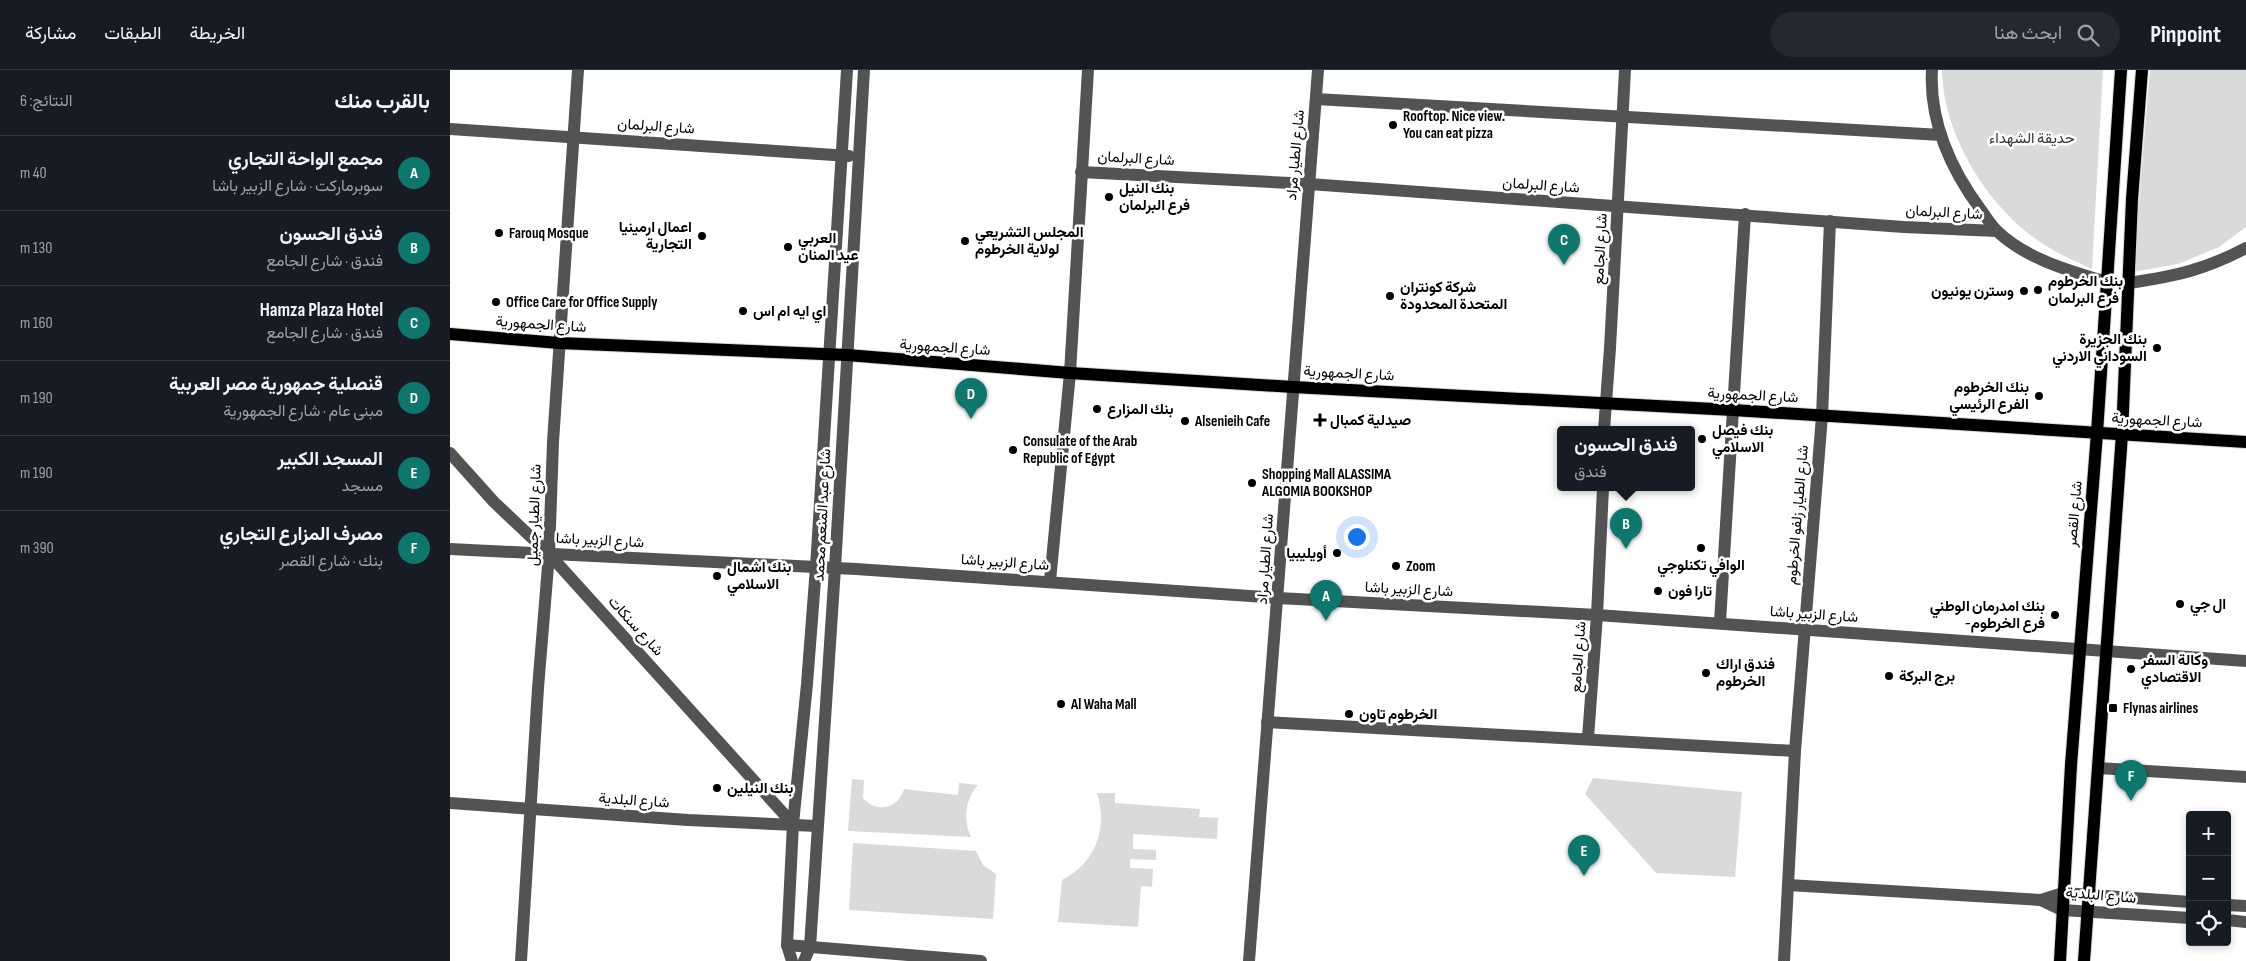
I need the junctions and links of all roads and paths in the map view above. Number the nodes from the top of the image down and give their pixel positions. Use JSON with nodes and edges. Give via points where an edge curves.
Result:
{"nodes":[{"id":1,"x":578,"y":70,"type":"edge"},
{"id":2,"x":847,"y":70,"type":"edge"},
{"id":3,"x":864,"y":70,"type":"edge"},
{"id":4,"x":1088,"y":70,"type":"edge"},
{"id":5,"x":1318,"y":70,"type":"edge"},
{"id":6,"x":1625,"y":70,"type":"edge"},
{"id":7,"x":1932,"y":70,"type":"edge"},
{"id":8,"x":2122,"y":70,"type":"edge"},
{"id":9,"x":2142,"y":70,"type":"edge"},
{"id":10,"x":1316,"y":99,"type":"junction"},
{"id":11,"x":1622,"y":117,"type":"junction"},
{"id":12,"x":450,"y":129,"type":"edge"},
{"id":13,"x":1941,"y":135,"type":"junction"},
{"id":14,"x":573,"y":136,"type":"junction"},
{"id":15,"x":841,"y":155,"type":"junction"},
{"id":16,"x":859,"y":157,"type":"junction"},
{"id":17,"x":1082,"y":172,"type":"junction"},
{"id":18,"x":1309,"y":184,"type":"junction"},
{"id":19,"x":1618,"y":207,"type":"junction"},
{"id":20,"x":1745,"y":214,"type":"junction"},
{"id":21,"x":1830,"y":221,"type":"junction"},
{"id":22,"x":1997,"y":231,"type":"junction"},
{"id":23,"x":2246,"y":248,"type":"edge"},
{"id":24,"x":2107,"y":282,"type":"junction"},
{"id":25,"x":2129,"y":283,"type":"junction"},
{"id":26,"x":450,"y":334,"type":"edge"},
{"id":27,"x":559,"y":342,"type":"junction"},
{"id":28,"x":829,"y":355,"type":"junction"},
{"id":29,"x":847,"y":355,"type":"junction"},
{"id":30,"x":1070,"y":373,"type":"junction"},
{"id":31,"x":1293,"y":387,"type":"junction"},
{"id":32,"x":1605,"y":404,"type":"junction"},
{"id":33,"x":1733,"y":410,"type":"junction"},
{"id":34,"x":1822,"y":416,"type":"junction"},
{"id":35,"x":1604,"y":426,"type":"edge"},
{"id":36,"x":2097,"y":433,"type":"junction"},
{"id":37,"x":2122,"y":434,"type":"junction"},
{"id":38,"x":2246,"y":442,"type":"edge"},
{"id":39,"x":450,"y":453,"type":"edge"},
{"id":40,"x":1603,"y":491,"type":"edge"},
{"id":41,"x":450,"y":549,"type":"edge"},
{"id":42,"x":549,"y":554,"type":"junction"},
{"id":43,"x":816,"y":567,"type":"junction"},
{"id":44,"x":835,"y":568,"type":"junction"},
{"id":45,"x":1050,"y":581,"type":"junction"},
{"id":46,"x":1278,"y":598,"type":"junction"},
{"id":47,"x":1597,"y":615,"type":"junction"},
{"id":48,"x":1720,"y":622,"type":"junction"},
{"id":49,"x":1804,"y":630,"type":"junction"},
{"id":50,"x":2080,"y":649,"type":"junction"},
{"id":51,"x":2106,"y":651,"type":"junction"},
{"id":52,"x":2246,"y":661,"type":"edge"},
{"id":53,"x":807,"y":684,"type":"junction"},
{"id":54,"x":828,"y":686,"type":"junction"},
{"id":55,"x":1268,"y":722,"type":"junction"},
{"id":56,"x":1588,"y":738,"type":"junction"},
{"id":57,"x":1795,"y":751,"type":"junction"},
{"id":58,"x":2098,"y":768,"type":"junction"},
{"id":59,"x":2246,"y":776,"type":"edge"},
{"id":60,"x":450,"y":803,"type":"edge"},
{"id":61,"x":530,"y":809,"type":"junction"},
{"id":62,"x":793,"y":824,"type":"junction"},
{"id":63,"x":817,"y":826,"type":"junction"},
{"id":64,"x":1788,"y":885,"type":"junction"},
{"id":65,"x":2063,"y":894,"type":"junction"},
{"id":66,"x":2089,"y":895,"type":"junction"},
{"id":67,"x":2041,"y":900,"type":"junction"},
{"id":68,"x":2186,"y":902,"type":"edge"},
{"id":69,"x":2231,"y":905,"type":"edge"},
{"id":70,"x":2246,"y":906,"type":"edge"},
{"id":71,"x":2062,"y":910,"type":"junction"},
{"id":72,"x":2087,"y":912,"type":"junction"},
{"id":73,"x":2186,"y":918,"type":"edge"},
{"id":74,"x":2231,"y":920,"type":"edge"},
{"id":75,"x":2246,"y":922,"type":"edge"},
{"id":76,"x":787,"y":945,"type":"junction"},
{"id":77,"x":810,"y":947,"type":"junction"},
{"id":78,"x":521,"y":961,"type":"edge"},
{"id":79,"x":792,"y":961,"type":"edge"},
{"id":80,"x":804,"y":961,"type":"edge"},
{"id":81,"x":981,"y":961,"type":"edge"},
{"id":82,"x":1249,"y":961,"type":"edge"},
{"id":83,"x":1784,"y":961,"type":"edge"},
{"id":84,"x":2060,"y":961,"type":"edge"},
{"id":85,"x":2084,"y":961,"type":"edge"}],
"edges":[{"from":1,"to":14,"type":"street","name":"شارع الطيار جميل"},
{"from":2,"to":15,"type":"street","name":"شارع عبد المنعم محمد"},
{"from":3,"to":16,"type":"street","name":"شارع عبد المنعم محمد"},
{"from":4,"to":17,"type":"street"},
{"from":5,"to":10,"type":"street","name":"شارع الطيار مراد"},
{"from":6,"to":11,"type":"street","name":"شارع الجامع"},
{"from":7,"to":13,"type":"street","via":[[1934,110]]},
{"from":8,"to":24,"type":"main road","name":"شارع القصر"},
{"from":9,"to":25,"type":"main road"},
{"from":10,"to":11,"type":"street"},
{"from":10,"to":18,"type":"street","name":"شارع الطيار مراد"},
{"from":11,"to":13,"type":"street"},
{"from":11,"to":19,"type":"street","name":"شارع الجامع"},
{"from":12,"to":14,"type":"street","name":"شارع البرلمان"},
{"from":13,"to":22,"type":"street","via":[[1959,177]]},
{"from":14,"to":15,"type":"street","name":"شارع البرلمان"},
{"from":14,"to":27,"type":"street","name":"شارع الطيار جميل"},
{"from":15,"to":16,"type":"street","name":"شارع البرلمان"},
{"from":15,"to":28,"type":"street","name":"شارع عبد المنعم محمد"},
{"from":16,"to":29,"type":"street","name":"شارع عبد المنعم محمد"},
{"from":17,"to":18,"type":"street","name":"شارع البرلمان"},
{"from":17,"to":30,"type":"street"},
{"from":18,"to":19,"type":"street","name":"شارع البرلمان"},
{"from":18,"to":31,"type":"street","name":"شارع الطيار مراد"},
{"from":19,"to":20,"type":"street","name":"شارع البرلمان"},
{"from":19,"to":32,"type":"street","name":"شارع الجامع"},
{"from":20,"to":21,"type":"street","name":"شارع البرلمان"},
{"from":20,"to":33,"type":"street"},
{"from":21,"to":22,"type":"street","name":"شارع البرلمان"},
{"from":21,"to":34,"type":"street","name":"شارع الطيار زلفو الخرطوم"},
{"from":22,"to":24,"type":"street","via":[[2022,249],[2056,265]]},
{"from":23,"to":25,"type":"street","via":[[2216,264],[2176,276]]},
{"from":24,"to":36,"type":"main road","name":"شارع القصر"},
{"from":25,"to":37,"type":"main road"},
{"from":26,"to":27,"type":"main road","name":"شارع الجمهورية"},
{"from":27,"to":28,"type":"main road","name":"شارع الجمهورية"},
{"from":27,"to":42,"type":"street","name":"شارع الطيار جميل"},
{"from":28,"to":29,"type":"main road","name":"شارع الجمهورية"},
{"from":28,"to":43,"type":"street","name":"شارع عبد المنعم محمد"},
{"from":29,"to":30,"type":"main road","name":"شارع الجمهورية"},
{"from":29,"to":44,"type":"street","name":"شارع عبد المنعم محمد"},
{"from":30,"to":31,"type":"main road","name":"شارع الجمهورية"},
{"from":30,"to":45,"type":"street"},
{"from":31,"to":32,"type":"main road","name":"شارع الجمهورية"},
{"from":31,"to":46,"type":"street","name":"شارع الطيار مراد"},
{"from":32,"to":33,"type":"main road","name":"شارع الجمهورية"},
{"from":32,"to":35,"type":"street","name":"شارع الجامع"},
{"from":33,"to":34,"type":"main road","name":"شارع الجمهورية"},
{"from":33,"to":48,"type":"street"},
{"from":34,"to":36,"type":"main road","name":"شارع الجمهورية"},
{"from":34,"to":49,"type":"street","name":"شارع الطيار زلفو الخرطوم"},
{"from":36,"to":37,"type":"main road","name":"شارع الجمهورية"},
{"from":36,"to":50,"type":"main road","name":"شارع القصر"},
{"from":37,"to":38,"type":"main road","name":"شارع الجمهورية"},
{"from":37,"to":51,"type":"main road"},
{"from":39,"to":42,"type":"street","name":"شارع سنكات","via":[[494,502]]},
{"from":40,"to":47,"type":"street","name":"شارع الجامع"},
{"from":41,"to":42,"type":"street","name":"شارع الزبير باشا"},
{"from":42,"to":43,"type":"street","name":"شارع الزبير باشا"},
{"from":42,"to":61,"type":"street","name":"شارع الطيار جميل"},
{"from":42,"to":62,"type":"street","name":"شارع سنكات"},
{"from":43,"to":44,"type":"street","name":"شارع الزبير باشا"},
{"from":43,"to":53,"type":"street","name":"شارع عبد المنعم محمد"},
{"from":44,"to":45,"type":"street","name":"شارع الزبير باشا"},
{"from":44,"to":54,"type":"street","name":"شارع عبد المنعم محمد"},
{"from":45,"to":46,"type":"street","name":"شارع الزبير باشا"},
{"from":46,"to":47,"type":"street","name":"شارع الزبير باشا"},
{"from":46,"to":55,"type":"street","name":"شارع الطيار مراد"},
{"from":47,"to":48,"type":"street","name":"شارع الزبير باشا"},
{"from":47,"to":56,"type":"street","name":"شارع الجامع"},
{"from":48,"to":49,"type":"street","name":"شارع الزبير باشا"},
{"from":49,"to":50,"type":"street","name":"شارع الزبير باشا"},
{"from":49,"to":57,"type":"street","name":"شارع الطيار زلفو الخرطوم"},
{"from":50,"to":51,"type":"street","name":"شارع الزبير باشا"},
{"from":50,"to":65,"type":"main road","name":"شارع القصر"},
{"from":51,"to":52,"type":"street","name":"شارع الزبير باشا"},
{"from":51,"to":58,"type":"main road"},
{"from":53,"to":54,"type":"street"},
{"from":53,"to":62,"type":"street","name":"شارع عبد المنعم محمد"},
{"from":54,"to":63,"type":"street","name":"شارع عبد المنعم محمد"},
{"from":55,"to":56,"type":"street"},
{"from":55,"to":82,"type":"street","name":"شارع الطيار مراد"},
{"from":56,"to":57,"type":"street"},
{"from":57,"to":64,"type":"street","name":"شارع الطيار زلفو الخرطوم"},
{"from":58,"to":59,"type":"street"},
{"from":58,"to":66,"type":"main road"},
{"from":60,"to":61,"type":"street","name":"شارع البلدية"},
{"from":61,"to":62,"type":"street","name":"شارع البلدية"},
{"from":61,"to":78,"type":"street","name":"شارع الطيار جميل"},
{"from":62,"to":63,"type":"street","name":"شارع البلدية"},
{"from":62,"to":76,"type":"street","name":"شارع عبد المنعم محمد"},
{"from":63,"to":77,"type":"street","name":"شارع عبد المنعم محمد"},
{"from":64,"to":67,"type":"street"},
{"from":64,"to":83,"type":"street","name":"شارع الطيار زلفو الخرطوم"},
{"from":65,"to":66,"type":"street","name":"شارع البلدية"},
{"from":65,"to":67,"type":"street","name":"شارع البلدية"},
{"from":65,"to":71,"type":"main road","name":"شارع القصر"},
{"from":66,"to":68,"type":"street","name":"شارع البلدية"},
{"from":66,"to":72,"type":"main road"},
{"from":67,"to":71,"type":"street","name":"شارع البلدية"},
{"from":69,"to":70,"type":"street"},
{"from":71,"to":72,"type":"street","name":"شارع البلدية"},
{"from":71,"to":84,"type":"main road","name":"شارع القصر"},
{"from":72,"to":73,"type":"street","name":"شارع البلدية"},
{"from":72,"to":85,"type":"main road"},
{"from":74,"to":75,"type":"street"},
{"from":76,"to":77,"type":"street"},
{"from":76,"to":79,"type":"street","name":"شارع عبد المنعم محمد"},
{"from":77,"to":80,"type":"street","name":"شارع عبد المنعم محمد"},
{"from":77,"to":81,"type":"street"}]}
